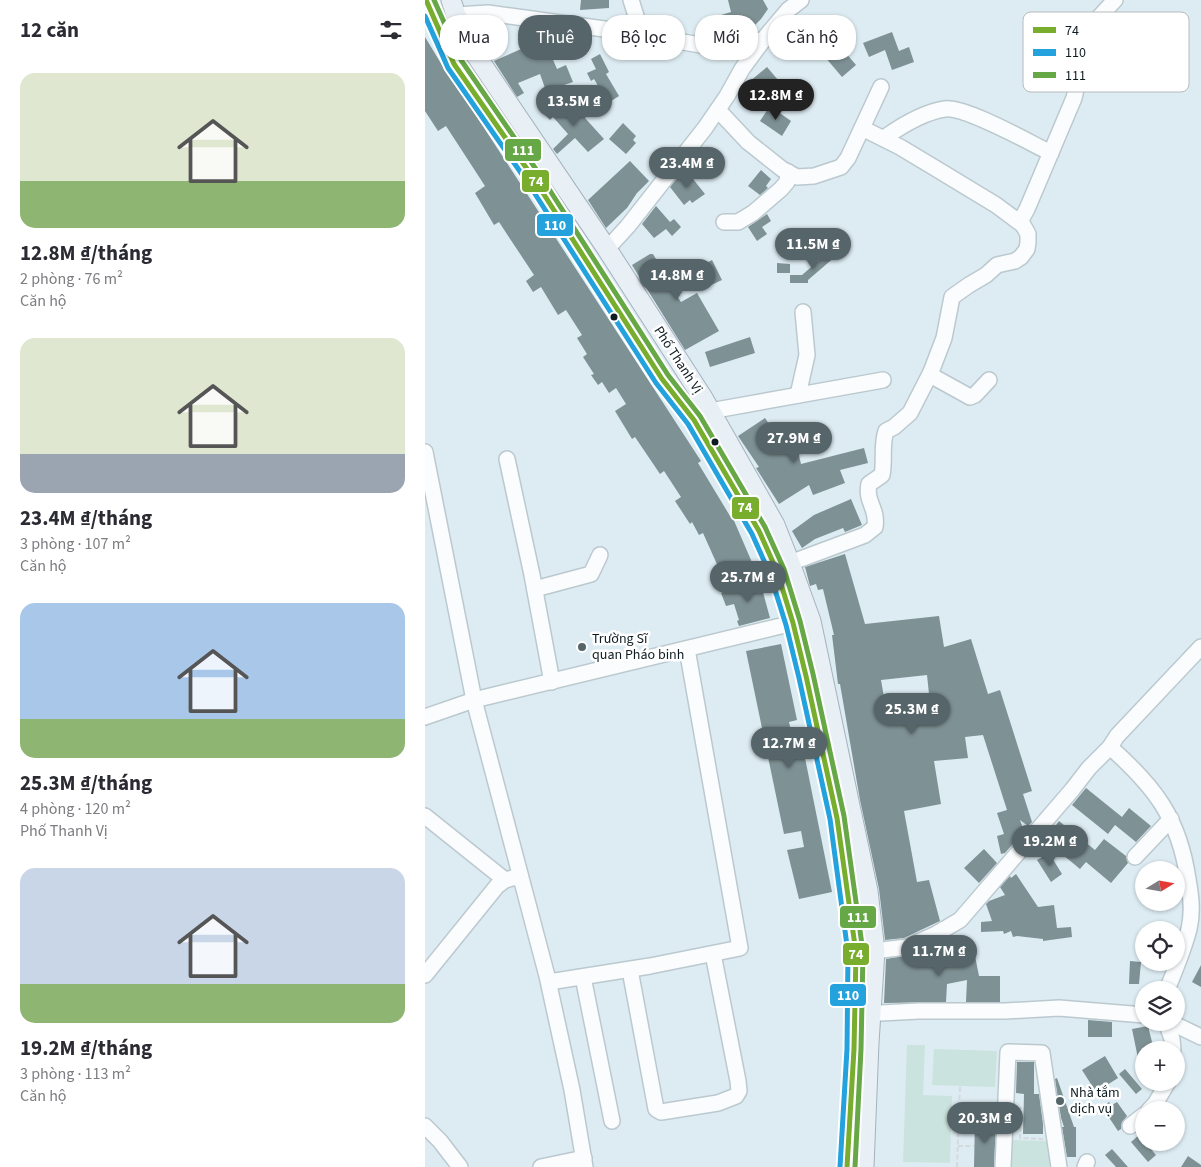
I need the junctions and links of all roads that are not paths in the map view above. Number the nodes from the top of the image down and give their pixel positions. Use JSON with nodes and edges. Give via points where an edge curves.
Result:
{"nodes":[{"id":1,"x":426,"y":0,"type":"edge"},
{"id":2,"x":631,"y":0,"type":"edge"},
{"id":3,"x":801,"y":0,"type":"edge"},
{"id":4,"x":1115,"y":0,"type":"edge"},
{"id":5,"x":454,"y":8,"type":"edge"},
{"id":6,"x":1104,"y":12,"type":"edge"},
{"id":7,"x":636,"y":15,"type":"edge"},
{"id":8,"x":602,"y":29,"type":"edge"},
{"id":9,"x":764,"y":40,"type":"junction"},
{"id":10,"x":685,"y":43,"type":"edge"},
{"id":11,"x":881,"y":87,"type":"dead end"},
{"id":12,"x":1075,"y":92,"type":"edge"},
{"id":13,"x":718,"y":110,"type":"junction"},
{"id":14,"x":862,"y":128,"type":"junction"},
{"id":15,"x":884,"y":138,"type":"junction"},
{"id":16,"x":1051,"y":153,"type":"junction"},
{"id":17,"x":788,"y":172,"type":"junction"},
{"id":18,"x":1015,"y":220,"type":"junction"},
{"id":19,"x":724,"y":222,"type":"dead end"},
{"id":20,"x":607,"y":249,"type":"junction"},
{"id":21,"x":803,"y":312,"type":"dead end"},
{"id":22,"x":931,"y":372,"type":"junction"},
{"id":23,"x":883,"y":380,"type":"dead end"},
{"id":24,"x":989,"y":380,"type":"dead end"},
{"id":25,"x":798,"y":395,"type":"junction"},
{"id":26,"x":710,"y":411,"type":"junction"},
{"id":27,"x":425,"y":452,"type":"edge"},
{"id":28,"x":507,"y":459,"type":"dead end"},
{"id":29,"x":601,"y":555,"type":"dead end"},
{"id":30,"x":790,"y":563,"type":"junction"},
{"id":31,"x":535,"y":589,"type":"junction"},
{"id":32,"x":793,"y":623,"type":"junction"},
{"id":33,"x":1201,"y":647,"type":"edge"},
{"id":34,"x":687,"y":649,"type":"junction"},
{"id":35,"x":552,"y":682,"type":"junction"},
{"id":36,"x":474,"y":700,"type":"junction"},
{"id":37,"x":425,"y":717,"type":"edge"},
{"id":38,"x":1110,"y":747,"type":"junction"},
{"id":39,"x":425,"y":816,"type":"edge"},
{"id":40,"x":1171,"y":819,"type":"junction"},
{"id":41,"x":1135,"y":857,"type":"dead end"},
{"id":42,"x":520,"y":876,"type":"junction"},
{"id":43,"x":505,"y":880,"type":"junction"},
{"id":44,"x":875,"y":950,"type":"junction"},
{"id":45,"x":856,"y":953,"type":"junction"},
{"id":46,"x":713,"y":954,"type":"junction"},
{"id":47,"x":630,"y":970,"type":"junction"},
{"id":48,"x":425,"y":975,"type":"edge"},
{"id":49,"x":583,"y":977,"type":"junction"},
{"id":50,"x":1170,"y":981,"type":"edge"},
{"id":51,"x":549,"y":982,"type":"junction"},
{"id":52,"x":863,"y":1014,"type":"junction"},
{"id":53,"x":1135,"y":1014,"type":"edge"},
{"id":54,"x":1185,"y":1029,"type":"edge"},
{"id":55,"x":1201,"y":1037,"type":"edge"},
{"id":56,"x":612,"y":1121,"type":"dead end"},
{"id":57,"x":1135,"y":1122,"type":"edge"},
{"id":58,"x":425,"y":1126,"type":"edge"},
{"id":59,"x":1130,"y":1126,"type":"dead end"},
{"id":60,"x":585,"y":1162,"type":"edge"},
{"id":61,"x":460,"y":1167,"type":"edge"},
{"id":62,"x":541,"y":1167,"type":"edge"},
{"id":63,"x":847,"y":1167,"type":"edge"},
{"id":64,"x":864,"y":1167,"type":"edge"},
{"id":65,"x":1003,"y":1167,"type":"edge"},
{"id":66,"x":1059,"y":1167,"type":"edge"}],
"edges":[{"from":1,"to":32,"type":"main road","name":"Phố Thanh Vị","via":[[455,64],[534,179],[662,379],[694,420],[738,494],[777,571]]},
{"from":2,"to":7,"type":"street"},
{"from":3,"to":9,"type":"street","via":[[788,10]]},
{"from":4,"to":6,"type":"street"},
{"from":5,"to":8,"type":"street"},
{"from":5,"to":20,"type":"main road","name":"Phố Thanh Vị","via":[[475,54]]},
{"from":9,"to":10,"type":"street","via":[[705,46]]},
{"from":9,"to":13,"type":"street"},
{"from":11,"to":14,"type":"street"},
{"from":12,"to":16,"type":"street"},
{"from":13,"to":17,"type":"street","via":[[748,142]]},
{"from":13,"to":20,"type":"street"},
{"from":14,"to":15,"type":"street"},
{"from":14,"to":17,"type":"street","via":[[841,167],[797,178]]},
{"from":15,"to":16,"type":"street","via":[[910,122],[947,108],[972,114]]},
{"from":15,"to":18,"type":"street","via":[[996,205]]},
{"from":16,"to":18,"type":"street","via":[[1027,209],[1022,218]]},
{"from":17,"to":19,"type":"street","via":[[787,182],[753,214],[738,222]]},
{"from":18,"to":22,"type":"street","via":[[1028,234],[1027,249],[1015,261],[997,265],[952,297],[944,338]]},
{"from":20,"to":26,"type":"main road","name":"Phố Thanh Vị"},
{"from":21,"to":25,"type":"street","via":[[807,355]]},
{"from":22,"to":24,"type":"street","via":[[932,376],[970,397]]},
{"from":22,"to":30,"type":"street","via":[[910,413],[886,431],[882,475],[869,484],[867,493],[877,517],[875,527],[865,535]]},
{"from":23,"to":25,"type":"street"},
{"from":25,"to":26,"type":"street"},
{"from":26,"to":30,"type":"main road","name":"Phố Thanh Vị","via":[[775,525]]},
{"from":27,"to":36,"type":"street"},
{"from":28,"to":31,"type":"street"},
{"from":29,"to":31,"type":"street","via":[[591,574]]},
{"from":30,"to":44,"type":"main road","name":"Phố Thanh Vị","via":[[811,621],[868,891]]},
{"from":31,"to":35,"type":"street"},
{"from":32,"to":34,"type":"street"},
{"from":32,"to":45,"type":"main road","name":"Phố Thanh Vị","via":[[837,818]]},
{"from":33,"to":38,"type":"street"},
{"from":34,"to":35,"type":"street"},
{"from":34,"to":46,"type":"street","via":[[740,948]]},
{"from":35,"to":36,"type":"street"},
{"from":36,"to":37,"type":"street"},
{"from":36,"to":42,"type":"street"},
{"from":38,"to":40,"type":"street","via":[[1137,772]]},
{"from":38,"to":44,"type":"street","via":[[960,920],[907,946]]},
{"from":39,"to":43,"type":"street"},
{"from":40,"to":41,"type":"street"},
{"from":40,"to":50,"type":"street","via":[[1181,844],[1192,905],[1189,928]]},
{"from":42,"to":43,"type":"street"},
{"from":42,"to":51,"type":"street"},
{"from":43,"to":48,"type":"street"},
{"from":44,"to":45,"type":"street"},
{"from":44,"to":52,"type":"main road","name":"Phố Thanh Vị"},
{"from":45,"to":52,"type":"main road","name":"Phố Thanh Vị"},
{"from":46,"to":47,"type":"street"},
{"from":46,"to":47,"type":"street","via":[[739,1091],[736,1096],[718,1103],[661,1112],[656,1109]]},
{"from":47,"to":49,"type":"street"},
{"from":49,"to":51,"type":"street"},
{"from":49,"to":56,"type":"street"},
{"from":51,"to":60,"type":"street"},
{"from":52,"to":53,"type":"street","via":[[1059,1008]]},
{"from":52,"to":63,"type":"main road","name":"Phố Thanh Vị"},
{"from":52,"to":64,"type":"main road","name":"Phố Thanh Vị","via":[[869,1043]]},
{"from":54,"to":55,"type":"street"},
{"from":57,"to":59,"type":"street"},
{"from":58,"to":61,"type":"street"},
{"from":60,"to":62,"type":"street"},
{"from":65,"to":66,"type":"street","via":[[1008,1052],[1042,1053]]}]}
